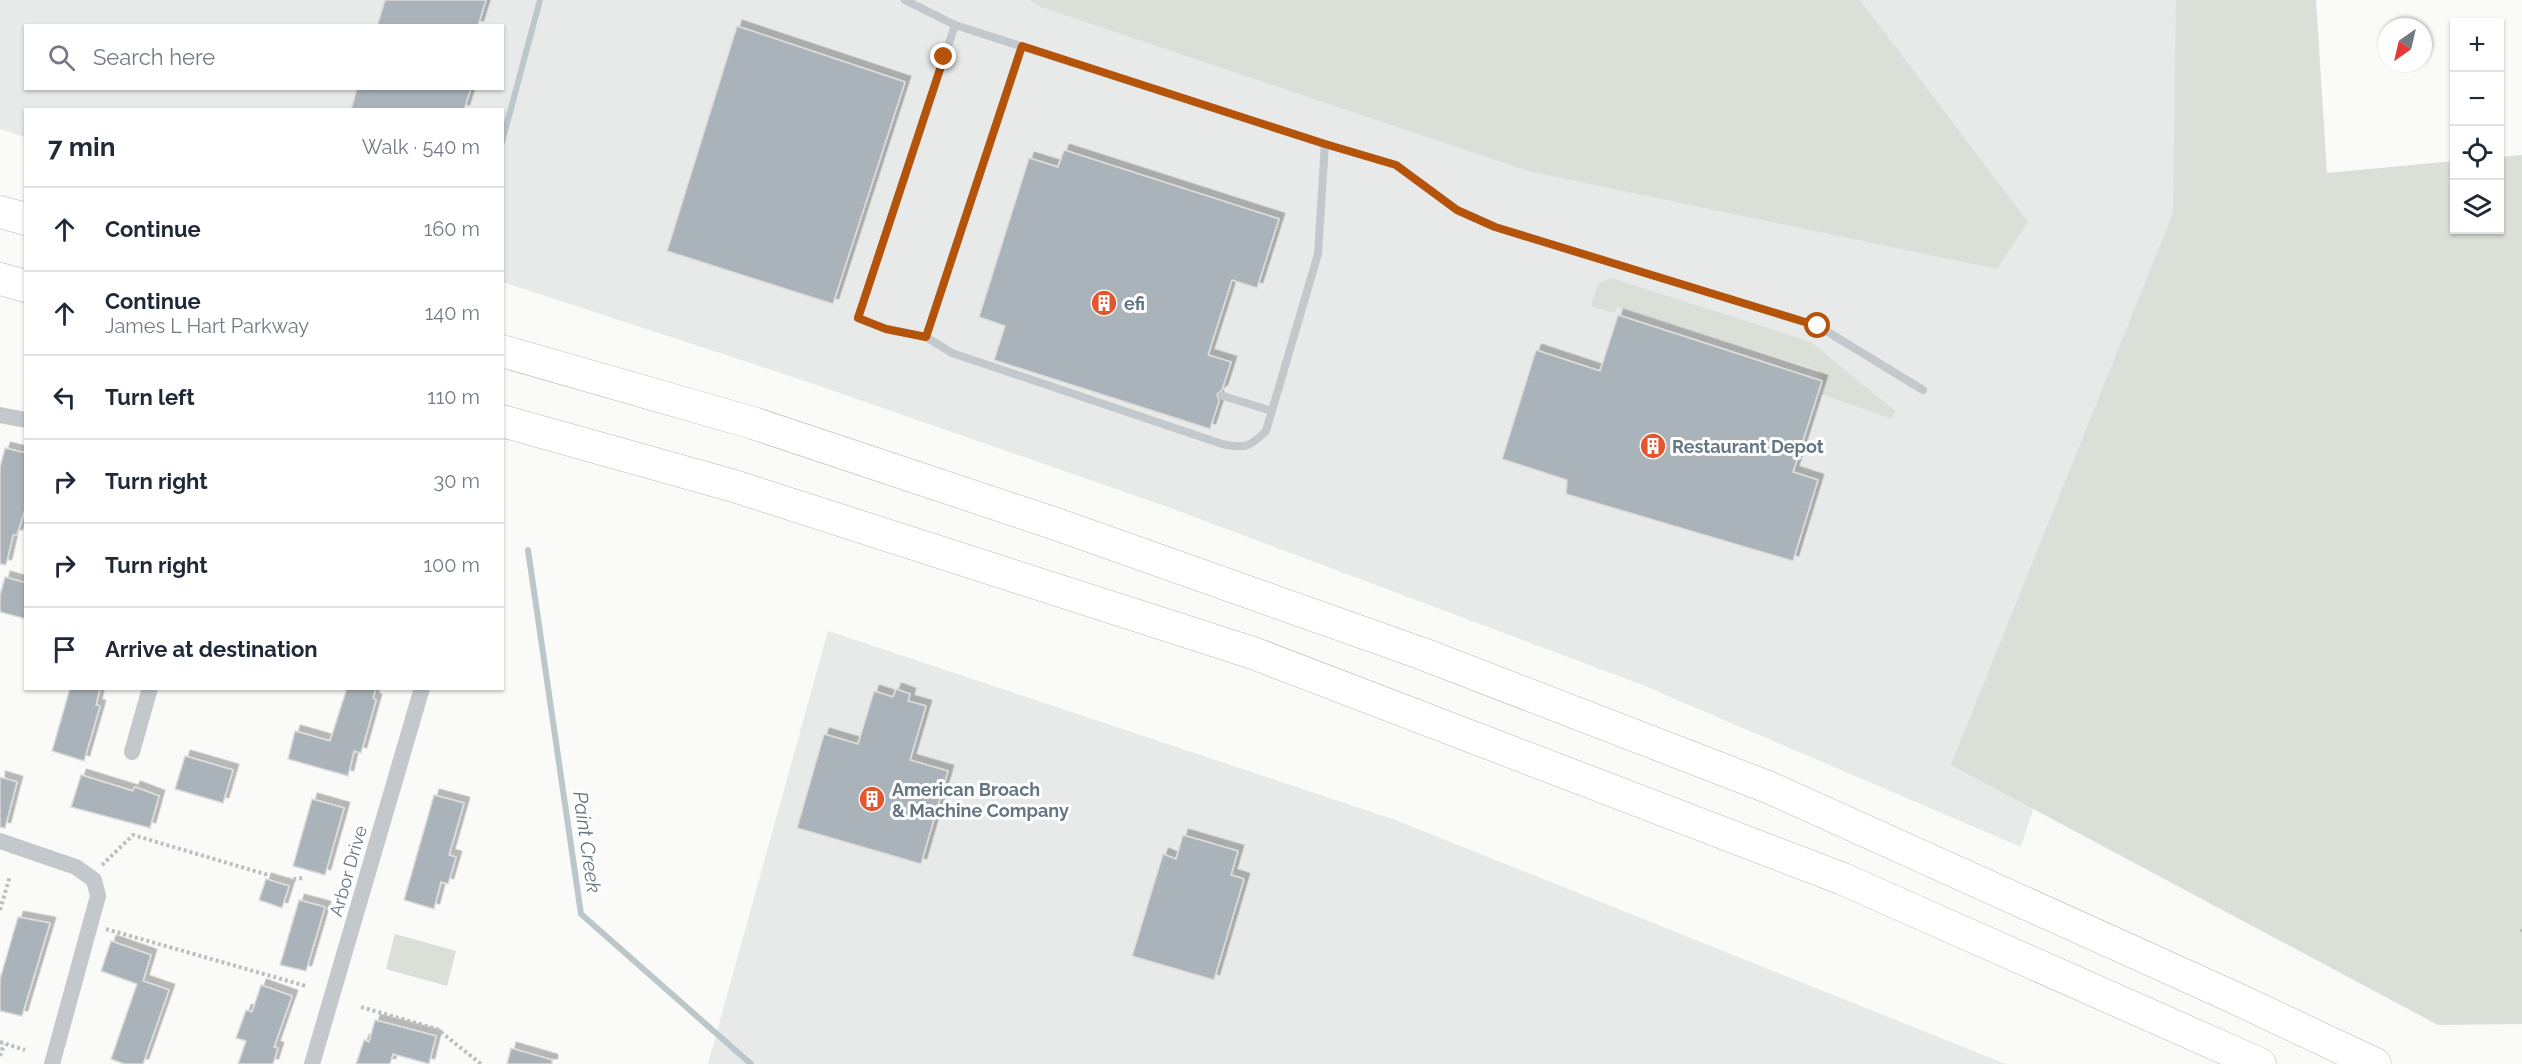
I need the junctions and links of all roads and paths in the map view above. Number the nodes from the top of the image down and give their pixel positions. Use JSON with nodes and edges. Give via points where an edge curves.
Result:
{"nodes":[{"id":1,"x":905,"y":0,"type":"edge"},
{"id":2,"x":955,"y":25,"type":"junction"},
{"id":3,"x":1022,"y":46,"type":"junction"},
{"id":4,"x":1325,"y":144,"type":"junction"},
{"id":5,"x":0,"y":212,"type":"edge"},
{"id":6,"x":24,"y":218,"type":"edge"},
{"id":7,"x":0,"y":279,"type":"edge"},
{"id":8,"x":24,"y":285,"type":"edge"},
{"id":9,"x":926,"y":337,"type":"junction"},
{"id":10,"x":504,"y":352,"type":"edge"},
{"id":11,"x":1923,"y":390,"type":"dead end"},
{"id":12,"x":1223,"y":396,"type":"dead end"},
{"id":13,"x":1272,"y":411,"type":"junction"},
{"id":14,"x":0,"y":415,"type":"edge"},
{"id":15,"x":24,"y":420,"type":"edge"},
{"id":16,"x":504,"y":422,"type":"edge"},
{"id":17,"x":149,"y":690,"type":"edge"},
{"id":18,"x":421,"y":690,"type":"edge"},
{"id":19,"x":132,"y":752,"type":"dead end"},
{"id":20,"x":0,"y":841,"type":"edge"},
{"id":21,"x":99,"y":868,"type":"dead end"},
{"id":22,"x":9,"y":876,"type":"dead end"},
{"id":23,"x":305,"y":878,"type":"dead end"},
{"id":24,"x":2,"y":893,"type":"edge"},
{"id":25,"x":0,"y":910,"type":"edge"},
{"id":26,"x":106,"y":928,"type":"dead end"},
{"id":27,"x":306,"y":986,"type":"dead end"},
{"id":28,"x":361,"y":1007,"type":"dead end"},
{"id":29,"x":2,"y":1043,"type":"edge"},
{"id":30,"x":25,"y":1050,"type":"dead end"},
{"id":31,"x":0,"y":1056,"type":"edge"},
{"id":32,"x":52,"y":1064,"type":"edge"},
{"id":33,"x":312,"y":1064,"type":"edge"},
{"id":34,"x":481,"y":1064,"type":"edge"},
{"id":35,"x":2260,"y":1064,"type":"edge"},
{"id":36,"x":2375,"y":1064,"type":"edge"}],
"edges":[{"from":1,"to":2,"type":"lane"},
{"from":2,"to":3,"type":"lane"},
{"from":2,"to":9,"type":"lane","via":[[858,318],[886,329]]},
{"from":3,"to":4,"type":"lane"},
{"from":3,"to":9,"type":"lane"},
{"from":4,"to":11,"type":"lane","via":[[1396,165],[1457,210],[1495,227],[1818,326]]},
{"from":4,"to":13,"type":"lane","via":[[1318,254]]},
{"from":5,"to":6,"type":"highway"},
{"from":7,"to":8,"type":"highway"},
{"from":9,"to":13,"type":"lane","via":[[952,353],[1222,444],[1241,448],[1254,443],[1266,431]]},
{"from":10,"to":36,"type":"highway","via":[[753,423],[1056,524],[1434,658],[1768,787]]},
{"from":12,"to":13,"type":"lane"},
{"from":14,"to":15,"type":"street"},
{"from":16,"to":35,"type":"highway","via":[[734,486],[1253,653],[1844,879]]},
{"from":17,"to":19,"type":"street"},
{"from":18,"to":33,"type":"street","name":"Arbor Drive"},
{"from":20,"to":32,"type":"street","via":[[76,867],[94,880],[98,896]]},
{"from":21,"to":23,"type":"path","via":[[133,836],[285,880]]},
{"from":22,"to":24,"type":"path"},
{"from":24,"to":25,"type":"path"},
{"from":26,"to":27,"type":"path"},
{"from":28,"to":34,"type":"path","via":[[437,1029]]},
{"from":29,"to":30,"type":"path"},
{"from":29,"to":31,"type":"path"}]}
